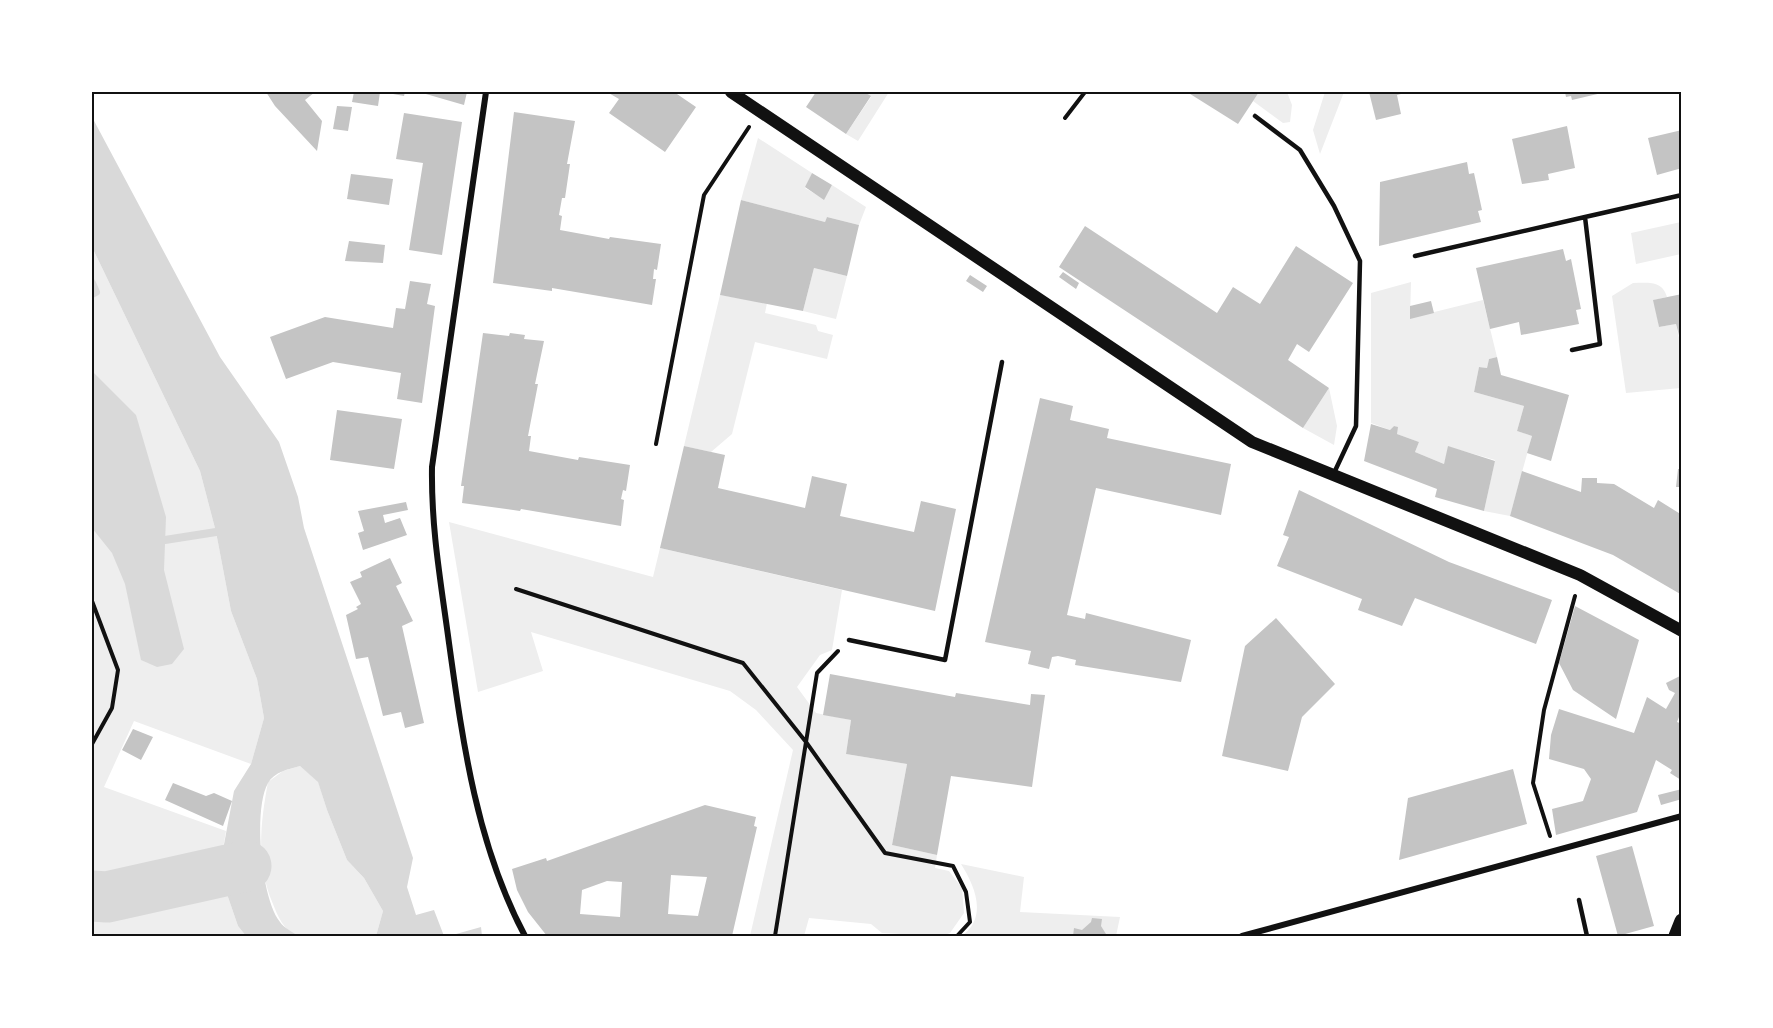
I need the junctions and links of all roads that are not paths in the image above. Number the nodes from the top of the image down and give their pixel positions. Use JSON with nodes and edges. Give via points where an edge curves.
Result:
{"nodes":[{"id":1,"x":486,"y":92,"type":"edge"},
{"id":2,"x":730,"y":92,"type":"edge"},
{"id":3,"x":1255,"y":116,"type":"dead end"},
{"id":4,"x":1682,"y":195,"type":"edge"},
{"id":5,"x":1585,"y":217,"type":"junction"},
{"id":6,"x":1415,"y":255,"type":"dead end"},
{"id":7,"x":1572,"y":350,"type":"dead end"},
{"id":8,"x":1002,"y":362,"type":"dead end"},
{"id":9,"x":1333,"y":476,"type":"junction"},
{"id":10,"x":1682,"y":632,"type":"edge"},
{"id":11,"x":849,"y":640,"type":"road end"},
{"id":12,"x":1682,"y":816,"type":"edge"},
{"id":13,"x":1579,"y":900,"type":"dead end"},
{"id":14,"x":1682,"y":921,"type":"edge"},
{"id":15,"x":525,"y":936,"type":"edge"},
{"id":16,"x":1242,"y":936,"type":"edge"},
{"id":17,"x":1587,"y":936,"type":"edge"},
{"id":18,"x":1676,"y":936,"type":"edge"}],
"edges":[{"from":1,"to":15,"type":"street","via":[[432,467],[431,516],[466,754],[480,817],[505,898]]},
{"from":2,"to":9,"type":"main road","via":[[1251,442]]},
{"from":3,"to":9,"type":"lane","via":[[1300,150],[1334,206],[1360,261],[1356,426]]},
{"from":4,"to":5,"type":"lane"},
{"from":5,"to":6,"type":"lane"},
{"from":5,"to":7,"type":"lane","via":[[1600,344]]},
{"from":8,"to":11,"type":"lane","via":[[945,660]]},
{"from":9,"to":10,"type":"main road","via":[[1580,576]]},
{"from":12,"to":16,"type":"street"},
{"from":13,"to":17,"type":"lane"},
{"from":14,"to":18,"type":"main road"}]}
